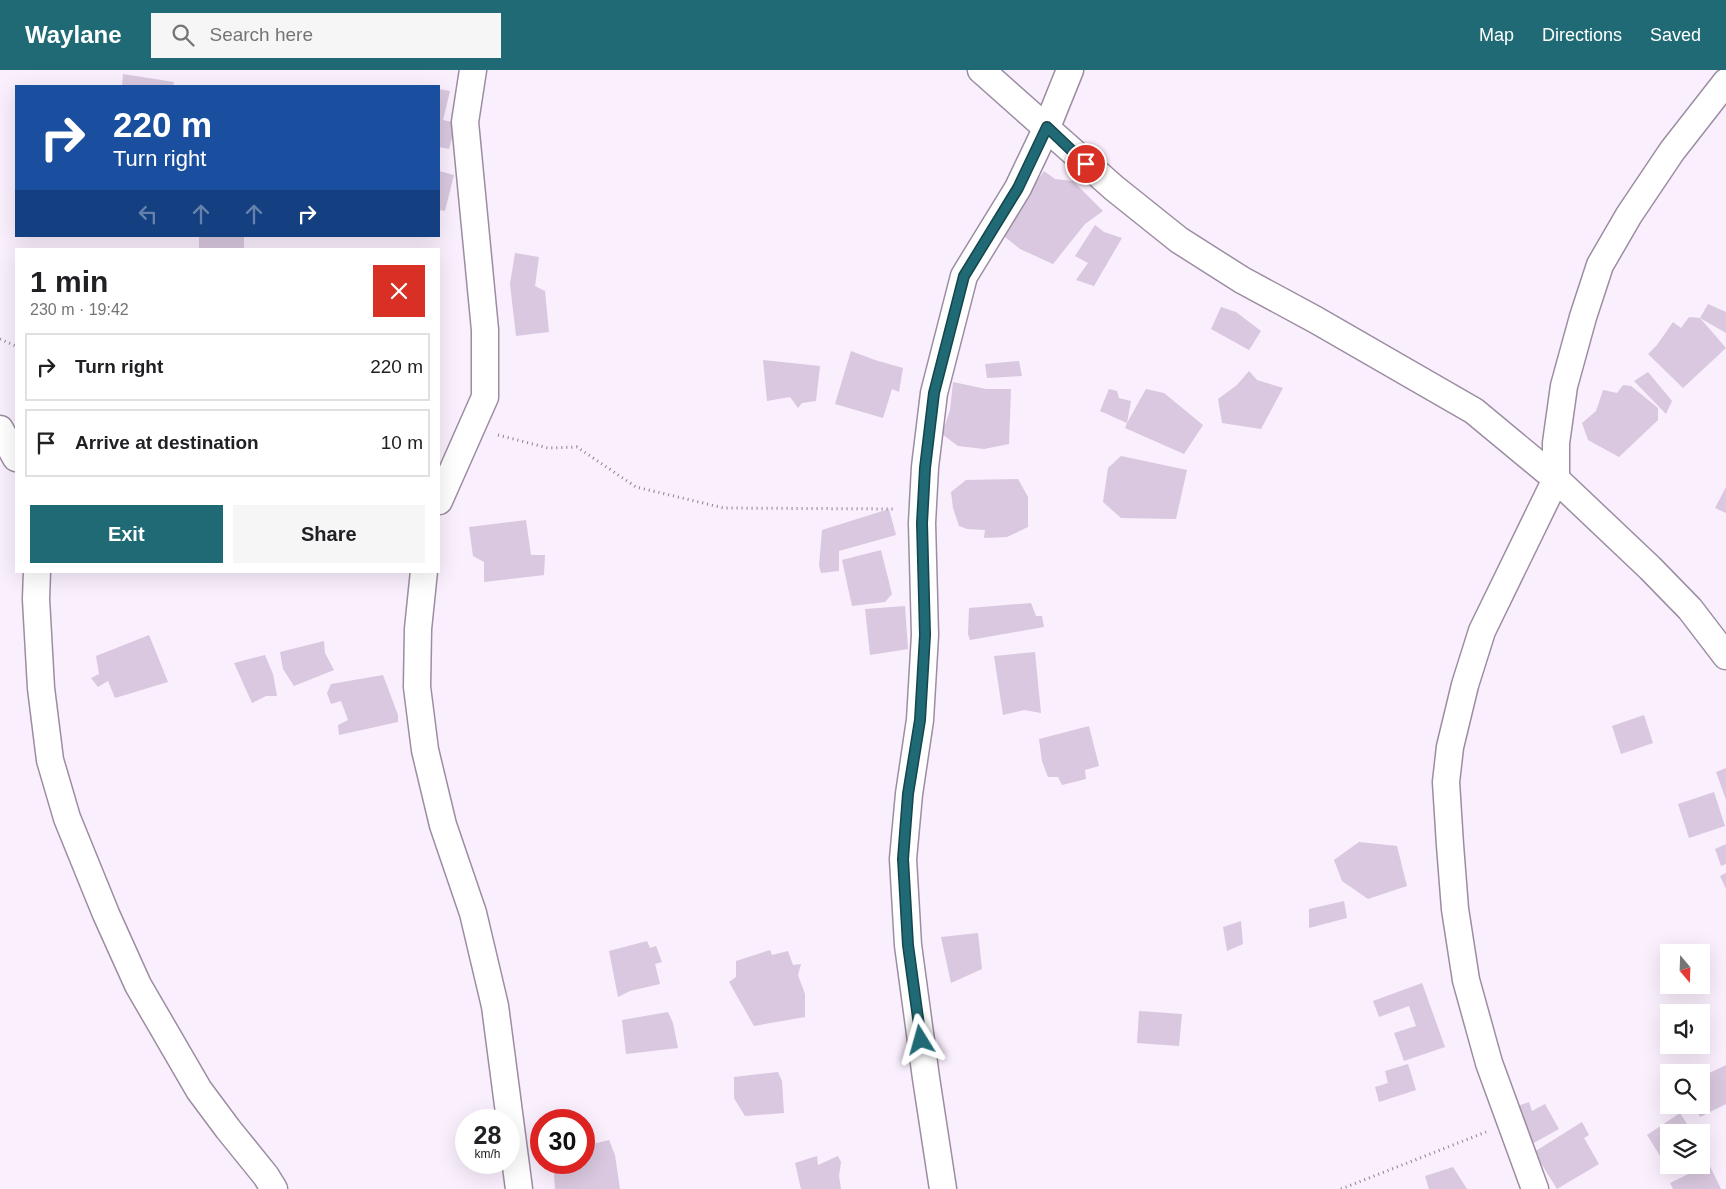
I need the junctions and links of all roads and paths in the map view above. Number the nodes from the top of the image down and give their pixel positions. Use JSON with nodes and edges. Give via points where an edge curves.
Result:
{"nodes":[{"id":1,"x":473,"y":70,"type":"edge"},
{"id":2,"x":982,"y":70,"type":"edge"},
{"id":3,"x":1070,"y":70,"type":"edge"},
{"id":4,"x":1726,"y":82,"type":"edge"},
{"id":5,"x":1047,"y":127,"type":"junction"},
{"id":6,"x":0,"y":339,"type":"edge"},
{"id":7,"x":15,"y":346,"type":"edge"},
{"id":8,"x":471,"y":428,"type":"junction"},
{"id":9,"x":0,"y":430,"type":"edge"},
{"id":10,"x":15,"y":456,"type":"edge"},
{"id":11,"x":1556,"y":479,"type":"junction"},
{"id":12,"x":440,"y":500,"type":"edge"},
{"id":13,"x":923,"y":509,"type":"junction"},
{"id":14,"x":37,"y":573,"type":"edge"},
{"id":15,"x":424,"y":573,"type":"edge"},
{"id":16,"x":1726,"y":656,"type":"edge"},
{"id":17,"x":1510,"y":1122,"type":"junction"},
{"id":18,"x":274,"y":1189,"type":"edge"},
{"id":19,"x":519,"y":1189,"type":"edge"},
{"id":20,"x":943,"y":1189,"type":"edge"},
{"id":21,"x":1341,"y":1189,"type":"edge"},
{"id":22,"x":1535,"y":1189,"type":"edge"}],
"edges":[{"from":1,"to":8,"type":"street","via":[[465,122],[485,330],[485,397]]},
{"from":2,"to":5,"type":"street"},
{"from":3,"to":5,"type":"street"},
{"from":4,"to":11,"type":"street","via":[[1672,151],[1629,214],[1600,265],[1564,386],[1556,443]]},
{"from":5,"to":11,"type":"street","via":[[1114,188],[1179,240],[1242,280],[1474,411]]},
{"from":5,"to":13,"type":"street","via":[[1018,188],[964,276],[934,393]]},
{"from":6,"to":7,"type":"path"},
{"from":8,"to":12,"type":"street"},
{"from":8,"to":13,"type":"path","via":[[548,448],[577,447],[636,487],[724,508]]},
{"from":9,"to":10,"type":"street"},
{"from":11,"to":16,"type":"street","via":[[1690,609]]},
{"from":11,"to":17,"type":"street","via":[[1482,631],[1465,685],[1450,748],[1446,782],[1455,909],[1466,980],[1488,1063]]},
{"from":13,"to":20,"type":"street","via":[[925,635],[920,720],[908,794],[903,859],[908,945]]},
{"from":14,"to":18,"type":"street","via":[[41,688],[50,760],[67,818],[138,985],[199,1090]]},
{"from":15,"to":19,"type":"street","via":[[417,687],[425,750],[442,825],[473,913],[496,1006]]},
{"from":17,"to":21,"type":"path"},
{"from":17,"to":22,"type":"street"}]}
